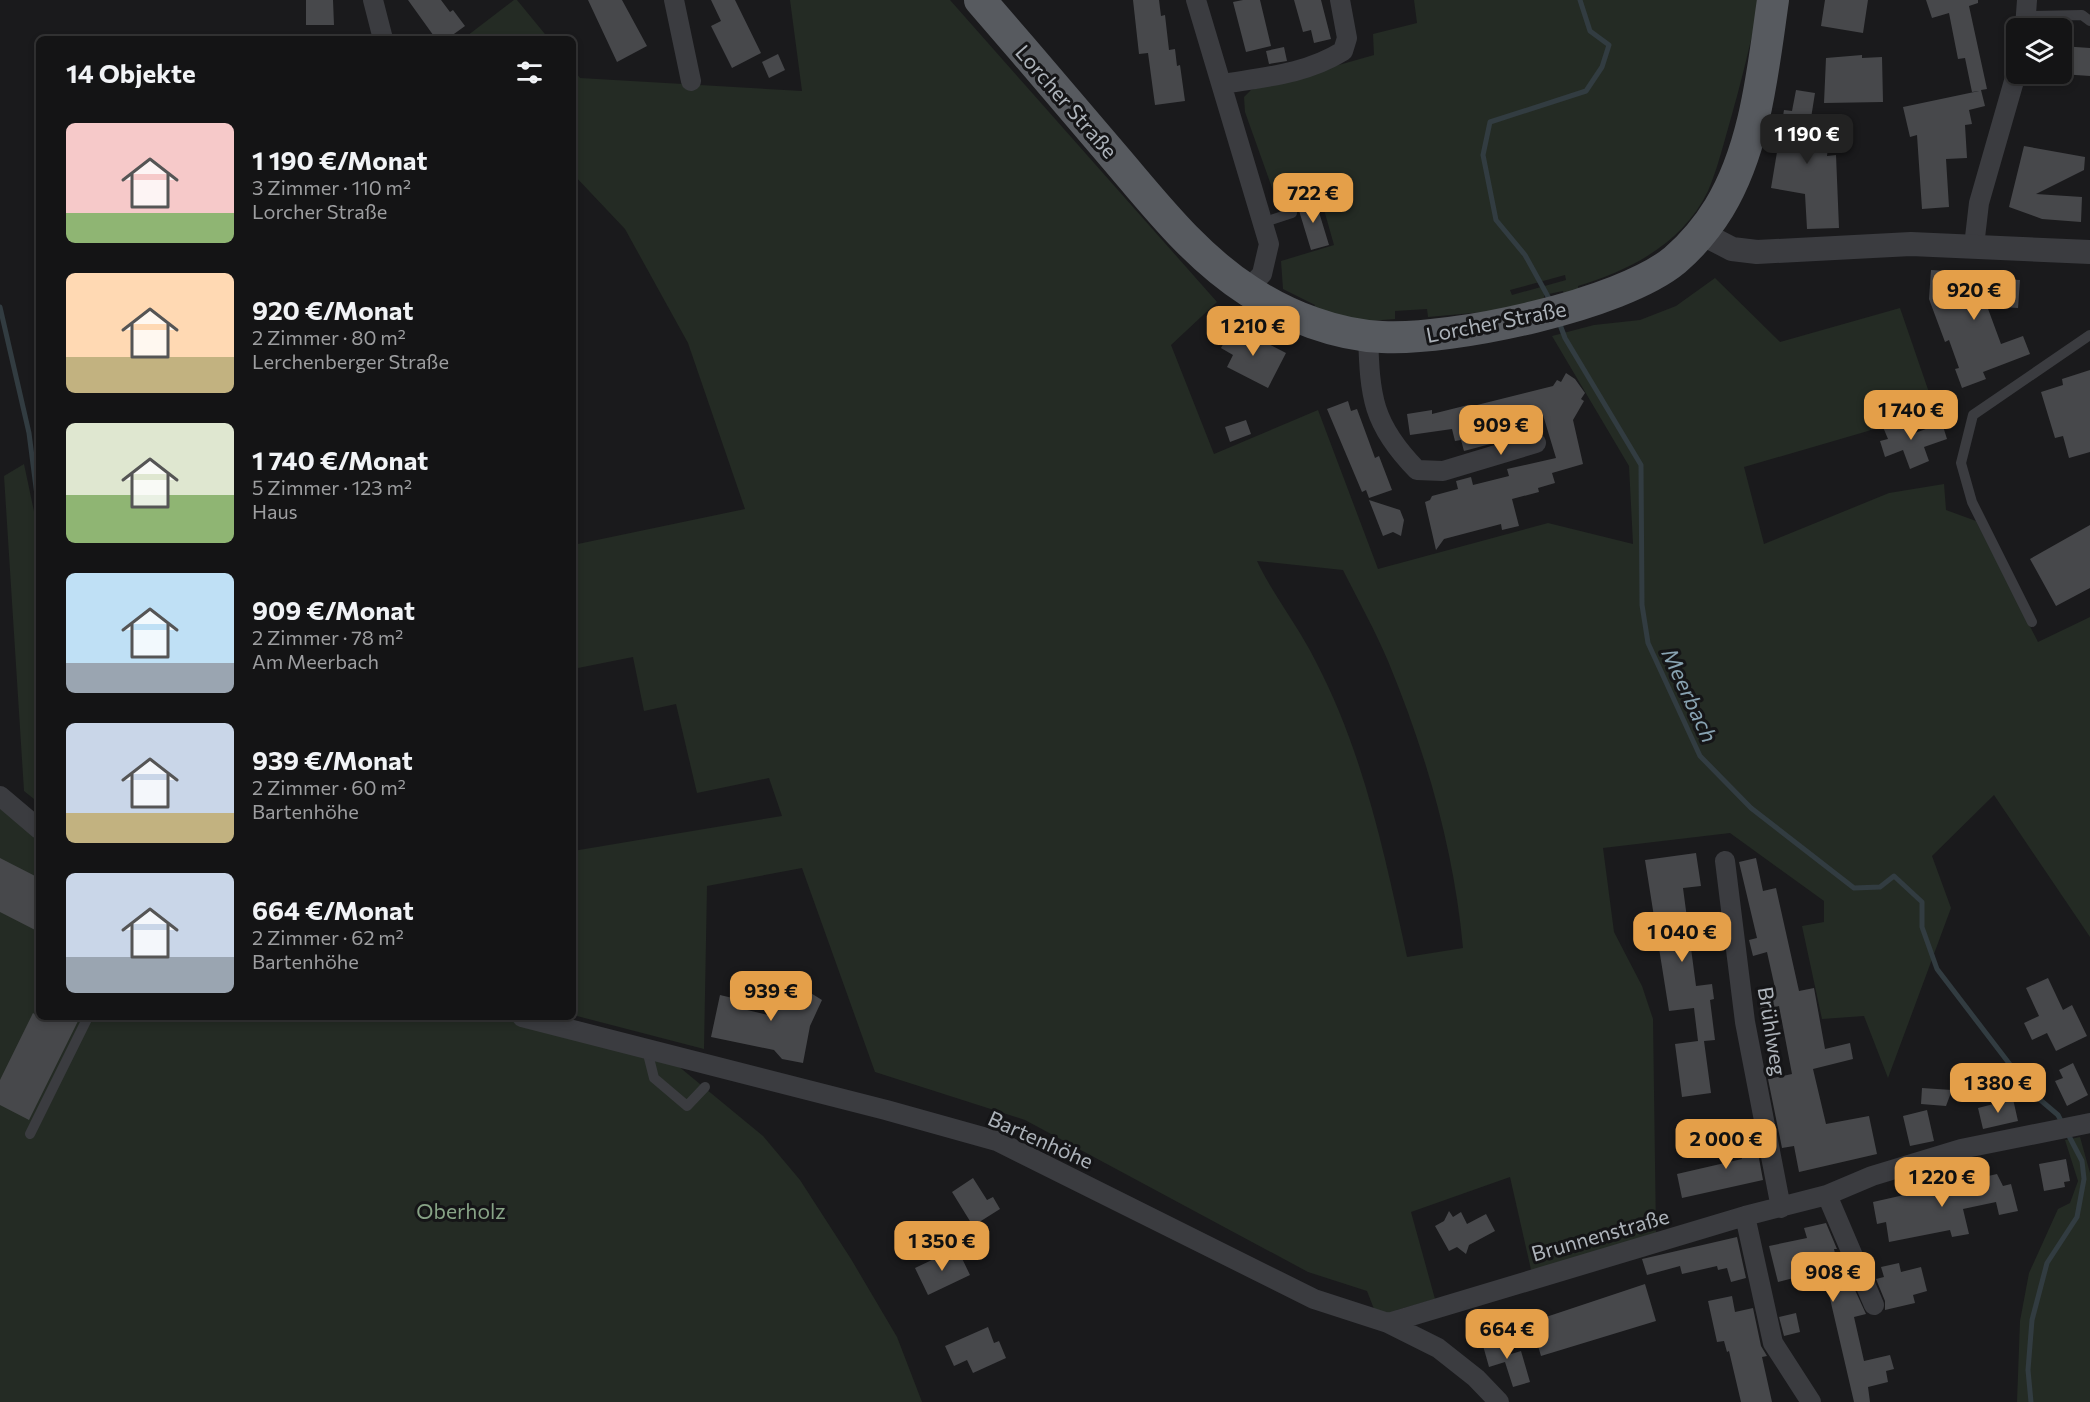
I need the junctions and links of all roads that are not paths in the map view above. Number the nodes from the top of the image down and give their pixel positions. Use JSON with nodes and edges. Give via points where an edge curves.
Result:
{"nodes":[{"id":1,"x":373,"y":0,"type":"edge"},
{"id":2,"x":674,"y":0,"type":"edge"},
{"id":3,"x":980,"y":0,"type":"edge"},
{"id":4,"x":1196,"y":0,"type":"edge"},
{"id":5,"x":1340,"y":0,"type":"edge"},
{"id":6,"x":1773,"y":0,"type":"edge"},
{"id":7,"x":2027,"y":15,"type":"edge"},
{"id":8,"x":2090,"y":21,"type":"edge"},
{"id":9,"x":381,"y":36,"type":"edge"},
{"id":10,"x":691,"y":81,"type":"dead end"},
{"id":11,"x":1223,"y":84,"type":"junction"},
{"id":12,"x":2013,"y":84,"type":"edge"},
{"id":13,"x":1292,"y":213,"type":"dead end"},
{"id":14,"x":1265,"y":222,"type":"junction"},
{"id":15,"x":1701,"y":233,"type":"junction"},
{"id":16,"x":1974,"y":246,"type":"junction"},
{"id":17,"x":2090,"y":252,"type":"edge"},
{"id":18,"x":1247,"y":290,"type":"junction"},
{"id":19,"x":1368,"y":335,"type":"junction"},
{"id":20,"x":2090,"y":335,"type":"edge"},
{"id":21,"x":1536,"y":443,"type":"dead end"},
{"id":22,"x":2032,"y":622,"type":"dead end"},
{"id":23,"x":0,"y":796,"type":"edge"},
{"id":24,"x":36,"y":826,"type":"edge"},
{"id":25,"x":1725,"y":861,"type":"dead end"},
{"id":26,"x":87,"y":1020,"type":"edge"},
{"id":27,"x":533,"y":1020,"type":"edge"},
{"id":28,"x":647,"y":1050,"type":"junction"},
{"id":29,"x":705,"y":1087,"type":"dead end"},
{"id":30,"x":2085,"y":1124,"type":"edge"},
{"id":31,"x":30,"y":1134,"type":"dead end"},
{"id":32,"x":1827,"y":1195,"type":"junction"},
{"id":33,"x":1780,"y":1208,"type":"junction"},
{"id":34,"x":1745,"y":1216,"type":"junction"},
{"id":35,"x":1874,"y":1305,"type":"dead end"},
{"id":36,"x":1389,"y":1323,"type":"junction"},
{"id":37,"x":1499,"y":1402,"type":"edge"},
{"id":38,"x":1811,"y":1402,"type":"edge"}],
"edges":[{"from":1,"to":9,"type":"street"},
{"from":2,"to":10,"type":"street"},
{"from":3,"to":18,"type":"main road","name":"Lorcher Straße","via":[[1189,244]]},
{"from":4,"to":11,"type":"street"},
{"from":5,"to":11,"type":"street","via":[[1347,38],[1343,51],[1312,67],[1284,75]]},
{"from":6,"to":15,"type":"main road","name":"Lorcher Straße","via":[[1762,73],[1742,155],[1719,209]]},
{"from":7,"to":8,"type":"lane","via":[[2082,15]]},
{"from":11,"to":14,"type":"street"},
{"from":12,"to":16,"type":"street","via":[[1979,203]]},
{"from":13,"to":14,"type":"lane"},
{"from":14,"to":18,"type":"street","via":[[1268,258],[1262,274]]},
{"from":15,"to":16,"type":"street","via":[[1732,249],[1757,252],[1911,244]]},
{"from":15,"to":19,"type":"main road","name":"Lorcher Straße","via":[[1675,260],[1654,274],[1586,302],[1419,337]]},
{"from":16,"to":17,"type":"street"},
{"from":18,"to":19,"type":"main road","name":"Lorcher Straße","via":[[1310,322]]},
{"from":19,"to":21,"type":"street","via":[[1371,395],[1381,425],[1417,470],[1443,471]]},
{"from":20,"to":22,"type":"lane","via":[[1973,415],[1961,463],[1972,502]]},
{"from":23,"to":24,"type":"street"},
{"from":25,"to":33,"type":"street","name":"Brühlweg","via":[[1745,1022]]},
{"from":26,"to":31,"type":"lane"},
{"from":27,"to":28,"type":"street","name":"Bartenhöhe"},
{"from":28,"to":29,"type":"lane","via":[[654,1078],[687,1106]]},
{"from":28,"to":36,"type":"street","name":"Bartenhöhe","via":[[997,1141],[1314,1299]]},
{"from":30,"to":32,"type":"street","name":"Brunnenstraße","via":[[1961,1149],[1872,1176]]},
{"from":32,"to":33,"type":"street","name":"Brunnenstraße"},
{"from":32,"to":35,"type":"street"},
{"from":33,"to":34,"type":"street","name":"Brunnenstraße"},
{"from":34,"to":36,"type":"street","name":"Brunnenstraße"},
{"from":34,"to":38,"type":"street","via":[[1773,1343]]},
{"from":36,"to":37,"type":"street","name":"Bartenhöhe","via":[[1438,1348]]}]}
